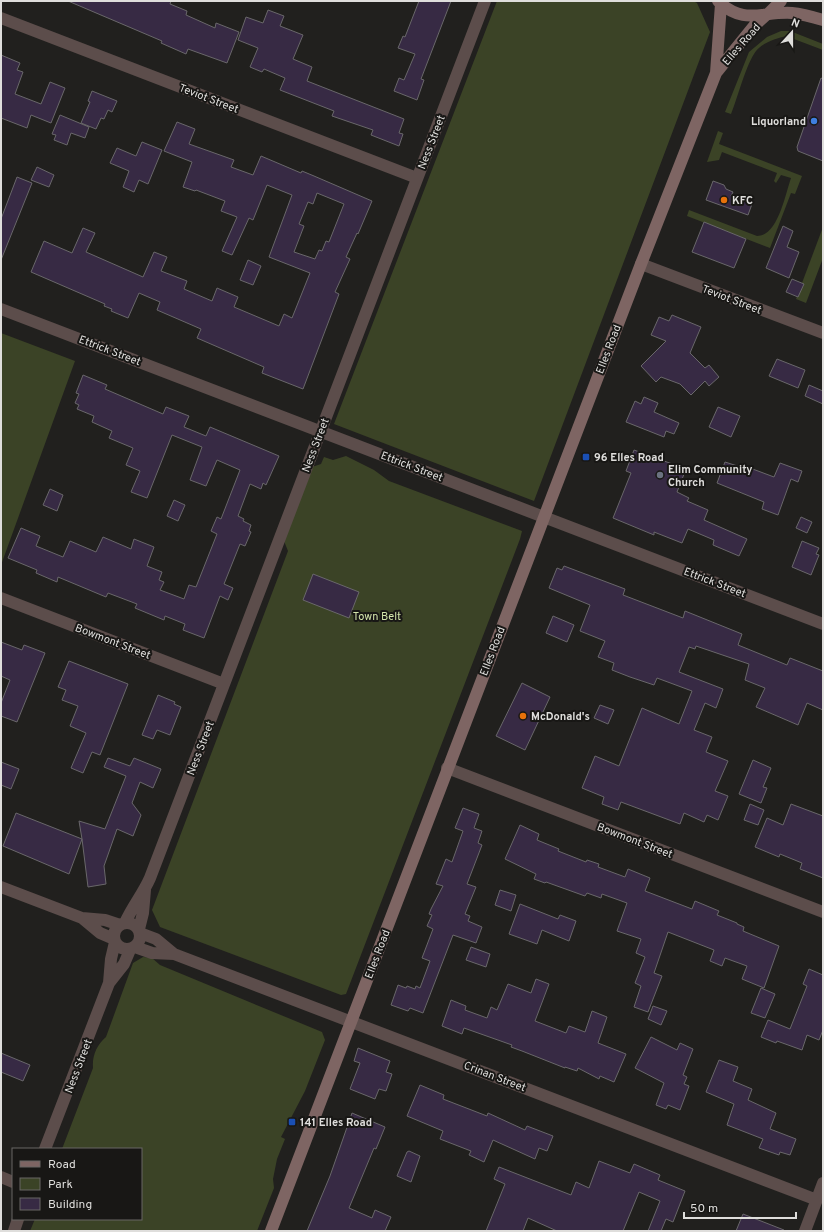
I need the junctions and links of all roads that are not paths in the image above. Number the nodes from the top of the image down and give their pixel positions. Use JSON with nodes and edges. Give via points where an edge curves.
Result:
{"nodes":[{"id":1,"x":485,"y":1,"type":"edge"},
{"id":2,"x":781,"y":1,"type":"edge"},
{"id":3,"x":719,"y":2,"type":"edge"},
{"id":4,"x":767,"y":15,"type":"junction"},
{"id":5,"x":1,"y":18,"type":"edge"},
{"id":6,"x":823,"y":20,"type":"edge"},
{"id":7,"x":716,"y":73,"type":"junction"},
{"id":8,"x":417,"y":178,"type":"junction"},
{"id":9,"x":641,"y":264,"type":"junction"},
{"id":10,"x":1,"y":309,"type":"edge"},
{"id":11,"x":823,"y":333,"type":"edge"},
{"id":12,"x":320,"y":431,"type":"junction"},
{"id":13,"x":544,"y":516,"type":"junction"},
{"id":14,"x":1,"y":598,"type":"edge"},
{"id":15,"x":823,"y":624,"type":"edge"},
{"id":16,"x":224,"y":684,"type":"junction"},
{"id":17,"x":447,"y":768,"type":"junction"},
{"id":18,"x":1,"y":888,"type":"edge"},
{"id":19,"x":145,"y":889,"type":"junction"},
{"id":20,"x":823,"y":912,"type":"edge"},
{"id":21,"x":82,"y":918,"type":"junction"},
{"id":22,"x":123,"y":924,"type":"junction"},
{"id":23,"x":140,"y":931,"type":"junction"},
{"id":24,"x":115,"y":941,"type":"junction"},
{"id":25,"x":132,"y":948,"type":"junction"},
{"id":26,"x":174,"y":954,"type":"junction"},
{"id":27,"x":110,"y":983,"type":"junction"},
{"id":28,"x":351,"y":1021,"type":"junction"},
{"id":29,"x":45,"y":1148,"type":"edge"},
{"id":30,"x":1,"y":1177,"type":"edge"},
{"id":31,"x":12,"y":1182,"type":"edge"},
{"id":32,"x":823,"y":1183,"type":"edge"},
{"id":33,"x":817,"y":1200,"type":"junction"},
{"id":34,"x":18,"y":1220,"type":"edge"},
{"id":35,"x":14,"y":1231,"type":"edge"},
{"id":36,"x":271,"y":1231,"type":"edge"},
{"id":37,"x":805,"y":1231,"type":"edge"}],
"edges":[{"from":1,"to":8,"type":"street","name":"Ness Street"},
{"from":2,"to":4,"type":"main road","name":"Elles Road"},
{"from":3,"to":4,"type":"main road","via":[[742,16]]},
{"from":3,"to":7,"type":"main road","name":"Elles Road"},
{"from":4,"to":6,"type":"main road","via":[[792,13]]},
{"from":4,"to":7,"type":"main road","name":"Elles Road","via":[[749,32]]},
{"from":5,"to":8,"type":"street","name":"Teviot Street"},
{"from":7,"to":9,"type":"main road","name":"Elles Road"},
{"from":8,"to":12,"type":"street","name":"Ness Street"},
{"from":9,"to":11,"type":"street","name":"Teviot Street"},
{"from":9,"to":13,"type":"main road","name":"Elles Road"},
{"from":10,"to":12,"type":"street","name":"Ettrick Street"},
{"from":12,"to":13,"type":"street","name":"Ettrick Street"},
{"from":12,"to":16,"type":"street","name":"Ness Street"},
{"from":13,"to":15,"type":"street","name":"Ettrick Street"},
{"from":13,"to":17,"type":"main road","name":"Elles Road"},
{"from":14,"to":16,"type":"street","name":"Bowmont Street"},
{"from":16,"to":19,"type":"street","name":"Ness Street"},
{"from":17,"to":20,"type":"street","name":"Bowmont Street"},
{"from":17,"to":28,"type":"main road","name":"Elles Road"},
{"from":18,"to":21,"type":"street"},
{"from":19,"to":22,"type":"street","name":"Ness Street"},
{"from":19,"to":23,"type":"street","name":"Ness Street"},
{"from":21,"to":22,"type":"street"},
{"from":21,"to":24,"type":"street","via":[[100,933]]},
{"from":22,"to":23,"type":"street","via":[[133,924]]},
{"from":22,"to":24,"type":"street","via":[[115,931]]},
{"from":23,"to":25,"type":"street","via":[[140,941]]},
{"from":23,"to":26,"type":"street","name":"Crinan Street","via":[[156,938]]},
{"from":24,"to":25,"type":"street","via":[[119,947]]},
{"from":24,"to":27,"type":"street","name":"Ness Street"},
{"from":25,"to":26,"type":"street","name":"Crinan Street","via":[[152,953]]},
{"from":25,"to":27,"type":"street","name":"Ness Street"},
{"from":26,"to":28,"type":"street","name":"Crinan Street"},
{"from":27,"to":29,"type":"street","name":"Ness Street"},
{"from":28,"to":33,"type":"street","name":"Crinan Street"},
{"from":28,"to":36,"type":"main road","name":"Elles Road"},
{"from":30,"to":31,"type":"street"},
{"from":32,"to":33,"type":"street"},
{"from":33,"to":37,"type":"street"},
{"from":34,"to":35,"type":"street"}]}
